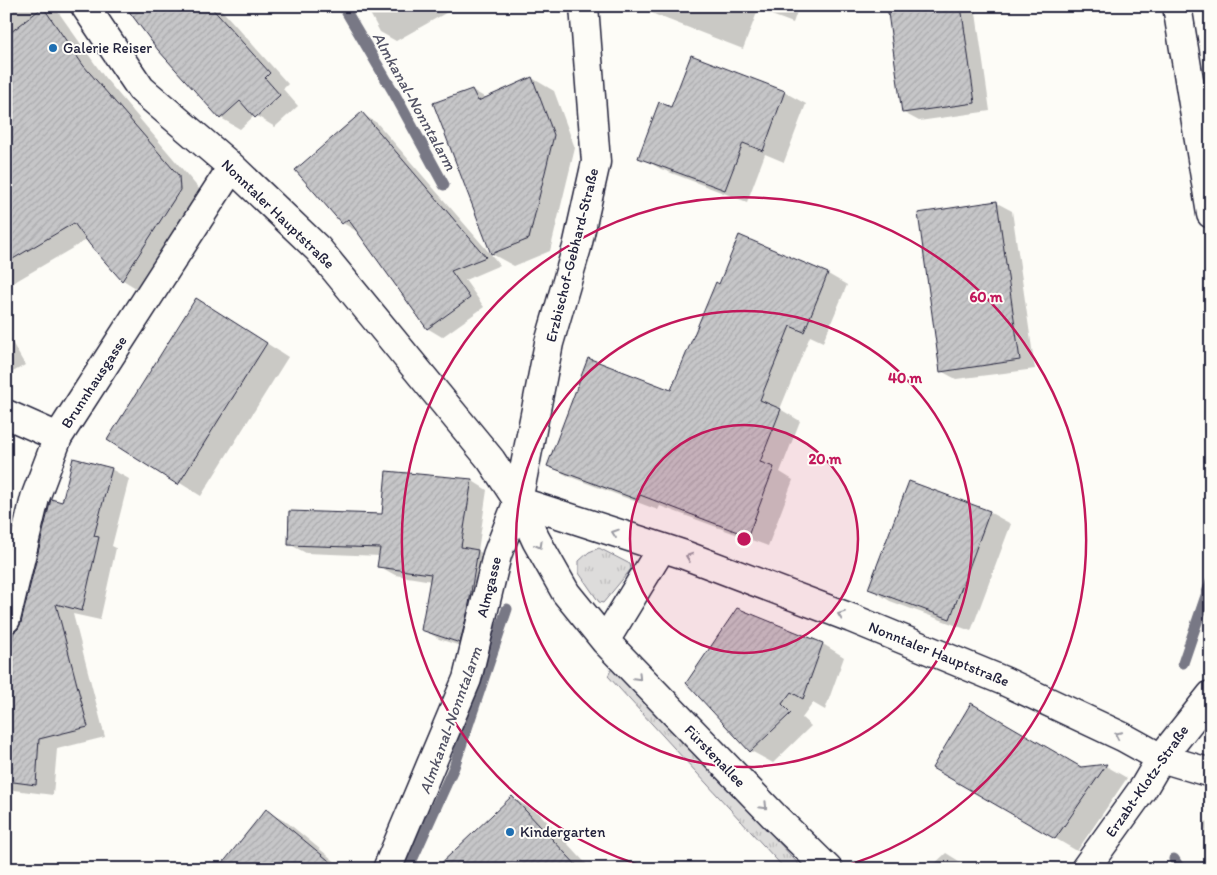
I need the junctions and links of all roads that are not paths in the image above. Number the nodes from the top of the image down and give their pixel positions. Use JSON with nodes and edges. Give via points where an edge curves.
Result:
{"nodes":[{"id":1,"x":85,"y":6,"type":"edge"},
{"id":2,"x":584,"y":6,"type":"edge"},
{"id":3,"x":1178,"y":6,"type":"edge"},
{"id":4,"x":232,"y":167,"type":"junction"},
{"id":5,"x":1211,"y":214,"type":"edge"},
{"id":6,"x":6,"y":414,"type":"edge"},
{"id":7,"x":58,"y":437,"type":"junction"},
{"id":8,"x":518,"y":501,"type":"junction"},
{"id":9,"x":661,"y":548,"type":"junction"},
{"id":10,"x":6,"y":620,"type":"edge"},
{"id":11,"x":604,"y":642,"type":"junction"},
{"id":12,"x":1211,"y":695,"type":"edge"},
{"id":13,"x":1161,"y":758,"type":"junction"},
{"id":14,"x":1211,"y":773,"type":"edge"},
{"id":15,"x":387,"y":869,"type":"edge"},
{"id":16,"x":828,"y":869,"type":"edge"},
{"id":17,"x":1085,"y":869,"type":"edge"}],
"edges":[{"from":1,"to":4,"type":"street","name":"Nonntaler Hauptstraße","via":[[141,90]]},
{"from":2,"to":8,"type":"street","name":"Erzbischof-Gebhard-Straße","via":[[596,162],[577,247],[549,343]]},
{"from":3,"to":5,"type":"street"},
{"from":4,"to":7,"type":"street","name":"Brunnhausgasse"},
{"from":4,"to":8,"type":"street","name":"Nonntaler Hauptstraße","via":[[318,249],[491,460]]},
{"from":6,"to":7,"type":"street"},
{"from":7,"to":10,"type":"street","name":"Brunnhausgasse","via":[[35,498]]},
{"from":9,"to":8,"type":"street","name":"Nonntaler Hauptstraße","one_way":true},
{"from":8,"to":11,"type":"street","name":"Nonntaler Hauptstraße","one_way":true,"via":[[566,593]]},
{"from":8,"to":15,"type":"street","name":"Almgasse","via":[[497,555],[467,679]]},
{"from":9,"to":11,"type":"street"},
{"from":13,"to":9,"type":"street","name":"Nonntaler Hauptstraße","one_way":true,"via":[[1004,681],[851,618]]},
{"from":11,"to":16,"type":"street","name":"Fürstenallee","one_way":true},
{"from":12,"to":13,"type":"street","name":"Erzabt-Klotz-Straße"},
{"from":13,"to":14,"type":"street","name":"Nonntaler Hauptstraße"},
{"from":13,"to":17,"type":"street","name":"Erzabt-Klotz-Straße"}]}
